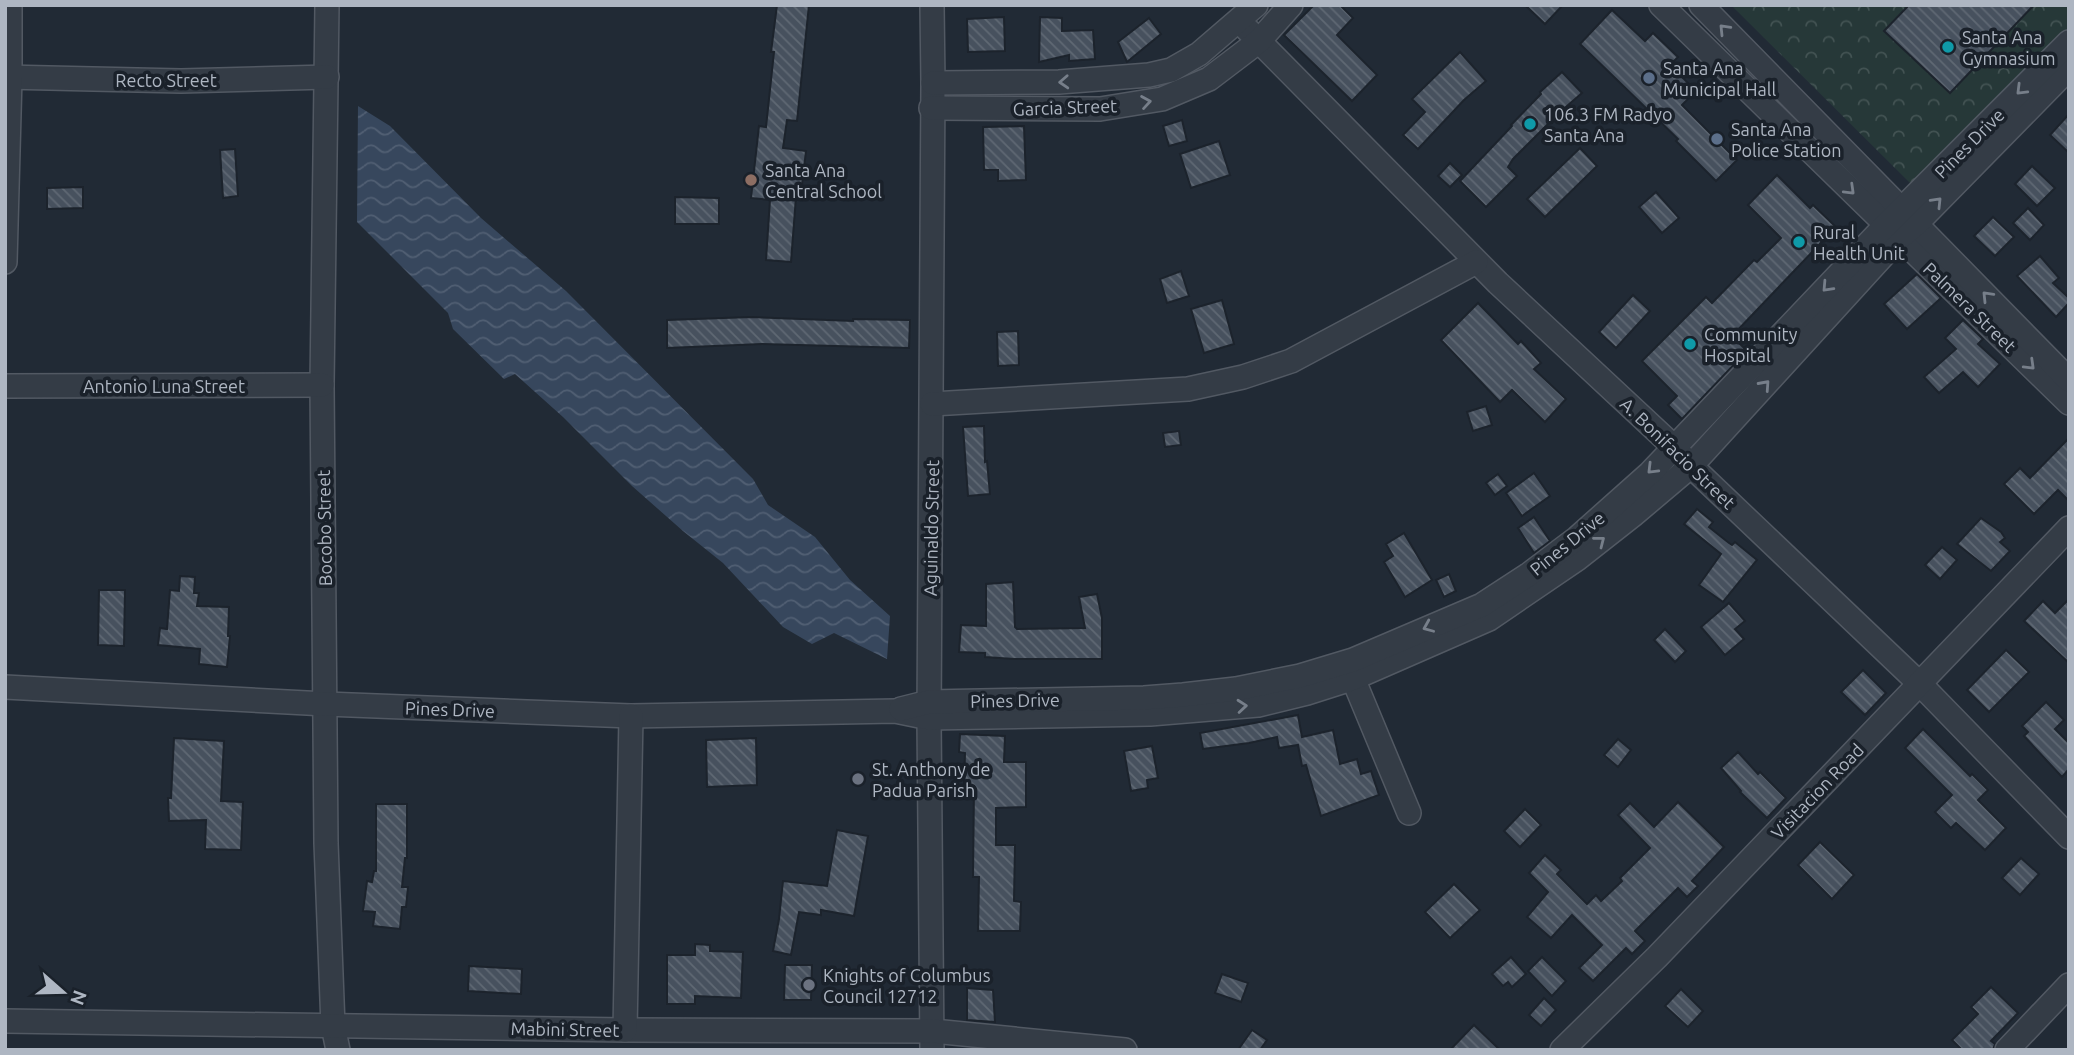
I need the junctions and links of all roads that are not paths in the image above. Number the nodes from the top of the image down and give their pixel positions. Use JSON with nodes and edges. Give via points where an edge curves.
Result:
{"nodes":[{"id":1,"x":10,"y":5,"type":"edge"},
{"id":2,"x":327,"y":5,"type":"edge"},
{"id":3,"x":932,"y":5,"type":"edge"},
{"id":4,"x":1256,"y":5,"type":"edge"},
{"id":5,"x":1291,"y":5,"type":"edge"},
{"id":6,"x":1700,"y":5,"type":"edge"},
{"id":7,"x":1671,"y":9,"type":"edge"},
{"id":8,"x":1239,"y":21,"type":"junction"},
{"id":9,"x":1259,"y":41,"type":"junction"},
{"id":10,"x":2069,"y":42,"type":"edge"},
{"id":11,"x":1226,"y":65,"type":"junction"},
{"id":12,"x":2069,"y":68,"type":"edge"},
{"id":13,"x":1287,"y":71,"type":"junction"},
{"id":14,"x":8,"y":77,"type":"edge"},
{"id":15,"x":327,"y":77,"type":"junction"},
{"id":16,"x":933,"y":83,"type":"junction"},
{"id":17,"x":932,"y":108,"type":"junction"},
{"id":18,"x":1901,"y":224,"type":"junction"},
{"id":19,"x":5,"y":262,"type":"edge"},
{"id":20,"x":1476,"y":262,"type":"junction"},
{"id":21,"x":2069,"y":380,"type":"edge"},
{"id":22,"x":322,"y":385,"type":"junction"},
{"id":23,"x":5,"y":386,"type":"edge"},
{"id":24,"x":2069,"y":403,"type":"edge"},
{"id":25,"x":932,"y":404,"type":"junction"},
{"id":26,"x":1674,"y":447,"type":"junction"},
{"id":27,"x":1691,"y":466,"type":"junction"},
{"id":28,"x":2069,"y":528,"type":"edge"},
{"id":29,"x":1350,"y":670,"type":"junction"},
{"id":30,"x":1920,"y":684,"type":"junction"},
{"id":31,"x":5,"y":687,"type":"edge"},
{"id":32,"x":326,"y":704,"type":"junction"},
{"id":33,"x":929,"y":710,"type":"junction"},
{"id":34,"x":631,"y":716,"type":"junction"},
{"id":35,"x":1409,"y":813,"type":"dead end"},
{"id":36,"x":2069,"y":837,"type":"edge"},
{"id":37,"x":2069,"y":985,"type":"edge"},
{"id":38,"x":5,"y":1021,"type":"edge"},
{"id":39,"x":333,"y":1026,"type":"junction"},
{"id":40,"x":625,"y":1030,"type":"junction"},
{"id":41,"x":933,"y":1040,"type":"edge"},
{"id":42,"x":338,"y":1050,"type":"edge"},
{"id":43,"x":1125,"y":1050,"type":"edge"},
{"id":44,"x":1562,"y":1050,"type":"edge"},
{"id":45,"x":2007,"y":1050,"type":"edge"}],
"edges":[{"from":1,"to":14,"type":"street"},
{"from":2,"to":15,"type":"street","name":"Bocobo Street"},
{"from":3,"to":16,"type":"street","name":"Aguinaldo Street"},
{"from":4,"to":8,"type":"street","name":"Garcia Street"},
{"from":5,"to":9,"type":"street","name":"Garcia Street"},
{"from":18,"to":6,"type":"street","name":"Palmera Street","one_way":true},
{"from":7,"to":18,"type":"street","name":"Palmera Street","one_way":true},
{"from":8,"to":9,"type":"street","name":"A. Bonifacio Street"},
{"from":8,"to":16,"type":"street","name":"Garcia Street","one_way":true,"via":[[1199,54],[1149,75],[1059,82]]},
{"from":9,"to":11,"type":"street","name":"Garcia Street"},
{"from":9,"to":13,"type":"street","name":"A. Bonifacio Street"},
{"from":10,"to":18,"type":"street","name":"Pines Drive","one_way":true},
{"from":11,"to":13,"type":"street"},
{"from":17,"to":11,"type":"street","name":"Garcia Street","one_way":true,"via":[[1100,109],[1162,99],[1209,79]]},
{"from":18,"to":12,"type":"street","name":"Pines Drive","one_way":true},
{"from":13,"to":20,"type":"street","name":"A. Bonifacio Street"},
{"from":14,"to":15,"type":"street","name":"Recto Street","via":[[181,81]]},
{"from":14,"to":19,"type":"street"},
{"from":15,"to":22,"type":"street","name":"Bocobo Street"},
{"from":16,"to":17,"type":"street","name":"Aguinaldo Street"},
{"from":17,"to":25,"type":"street","name":"Aguinaldo Street"},
{"from":21,"to":18,"type":"street","name":"Palmera Street","one_way":true},
{"from":18,"to":24,"type":"street","name":"Palmera Street","one_way":true},
{"from":18,"to":26,"type":"street","name":"Pines Drive","one_way":true},
{"from":27,"to":18,"type":"street","name":"Pines Drive","one_way":true},
{"from":20,"to":25,"type":"street","via":[[1291,361],[1243,377],[1188,389]]},
{"from":20,"to":26,"type":"street","name":"A. Bonifacio Street"},
{"from":22,"to":23,"type":"street","name":"Antonio Luna Street"},
{"from":22,"to":32,"type":"street","name":"Bocobo Street"},
{"from":25,"to":33,"type":"street","name":"Aguinaldo Street"},
{"from":26,"to":27,"type":"street","name":"A. Bonifacio Street"},
{"from":26,"to":29,"type":"street","name":"Pines Drive","one_way":true,"via":[[1577,538],[1505,590]]},
{"from":29,"to":27,"type":"street","name":"Pines Drive","one_way":true,"via":[[1489,619],[1577,559]]},
{"from":27,"to":30,"type":"street","name":"A. Bonifacio Street"},
{"from":28,"to":30,"type":"street","name":"Visitacion Road"},
{"from":29,"to":33,"type":"street","name":"Pines Drive","via":[[1307,693],[1258,705],[1150,714]]},
{"from":29,"to":35,"type":"street"},
{"from":30,"to":36,"type":"street","name":"A. Bonifacio Street"},
{"from":30,"to":44,"type":"street","name":"Visitacion Road"},
{"from":31,"to":32,"type":"street","name":"Pines Drive"},
{"from":32,"to":34,"type":"street","name":"Pines Drive"},
{"from":32,"to":39,"type":"street","name":"Bocobo Street"},
{"from":33,"to":34,"type":"street","name":"Pines Drive"},
{"from":33,"to":41,"type":"street","name":"Aguinaldo Street"},
{"from":34,"to":40,"type":"street"},
{"from":37,"to":45,"type":"street"},
{"from":38,"to":39,"type":"street","name":"Mabini Street"},
{"from":39,"to":40,"type":"street","name":"Mabini Street"},
{"from":39,"to":42,"type":"street","name":"Bocobo Street"},
{"from":40,"to":41,"type":"street","name":"Mabini Street"},
{"from":41,"to":43,"type":"street","name":"Mabini Street"}]}
